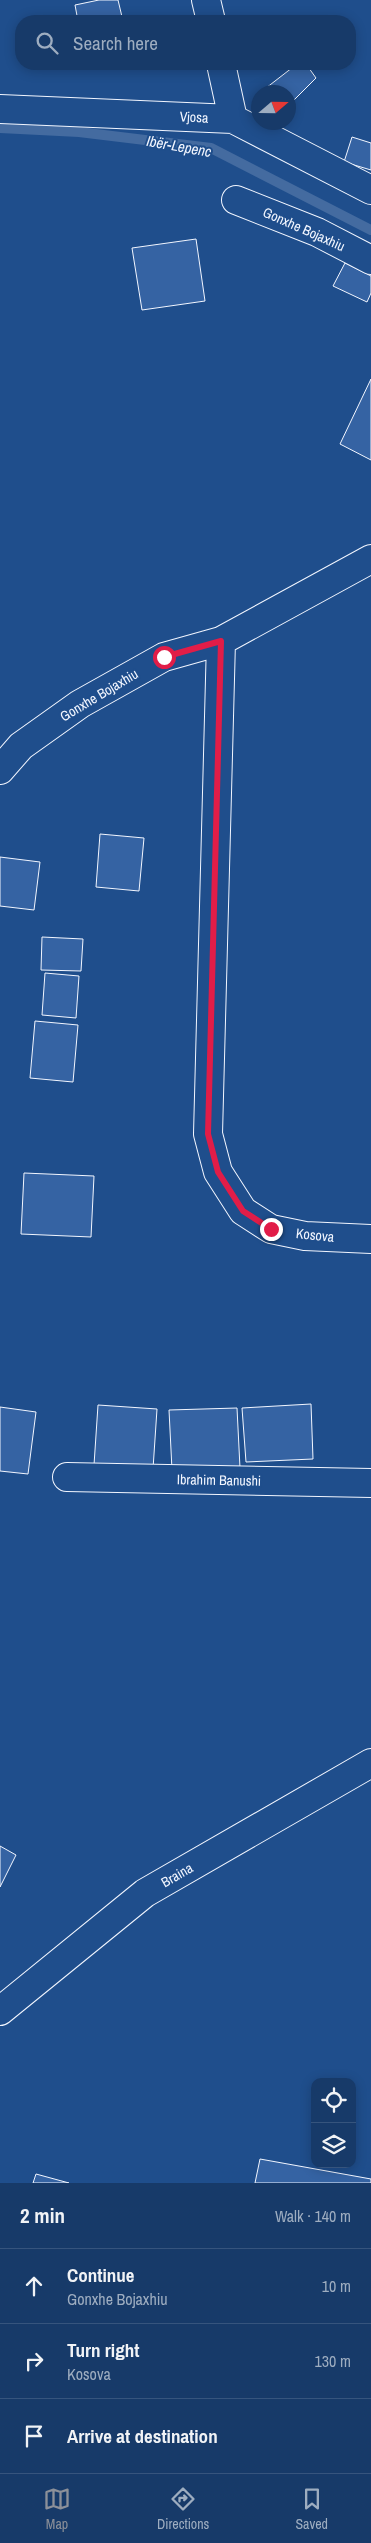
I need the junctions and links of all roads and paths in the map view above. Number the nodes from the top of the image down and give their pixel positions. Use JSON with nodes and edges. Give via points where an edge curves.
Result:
{"nodes":[{"id":1,"x":206,"y":0,"type":"edge"},
{"id":2,"x":210,"y":15,"type":"edge"},
{"id":3,"x":223,"y":70,"type":"edge"},
{"id":4,"x":0,"y":109,"type":"edge"},
{"id":5,"x":233,"y":119,"type":"junction"},
{"id":6,"x":371,"y":190,"type":"edge"},
{"id":7,"x":236,"y":200,"type":"dead end"},
{"id":8,"x":371,"y":260,"type":"edge"},
{"id":9,"x":371,"y":559,"type":"edge"},
{"id":10,"x":221,"y":641,"type":"junction"},
{"id":11,"x":0,"y":770,"type":"edge"},
{"id":12,"x":371,"y":1240,"type":"edge"},
{"id":13,"x":67,"y":1477,"type":"dead end"},
{"id":14,"x":371,"y":1484,"type":"edge"},
{"id":15,"x":371,"y":1763,"type":"edge"},
{"id":16,"x":0,"y":2011,"type":"edge"}],
"edges":[{"from":1,"to":2,"type":"street"},
{"from":3,"to":5,"type":"street"},
{"from":4,"to":5,"type":"street","name":"Vjosa"},
{"from":5,"to":6,"type":"street","name":"Vjosa"},
{"from":7,"to":8,"type":"street","name":"Gonxhe Bojaxhiu","via":[[318,232]]},
{"from":9,"to":10,"type":"street","name":"Gonxhe Bojaxhiu"},
{"from":10,"to":11,"type":"street","name":"Gonxhe Bojaxhiu","via":[[164,657],[80,704],[21,746]]},
{"from":10,"to":12,"type":"street","name":"Kosova","via":[[208,1134],[218,1172],[243,1211],[271,1229],[306,1236]]},
{"from":13,"to":14,"type":"street","name":"Ibrahim Banushi"},
{"from":15,"to":16,"type":"street","name":"Braina","via":[[145,1892]]}]}
